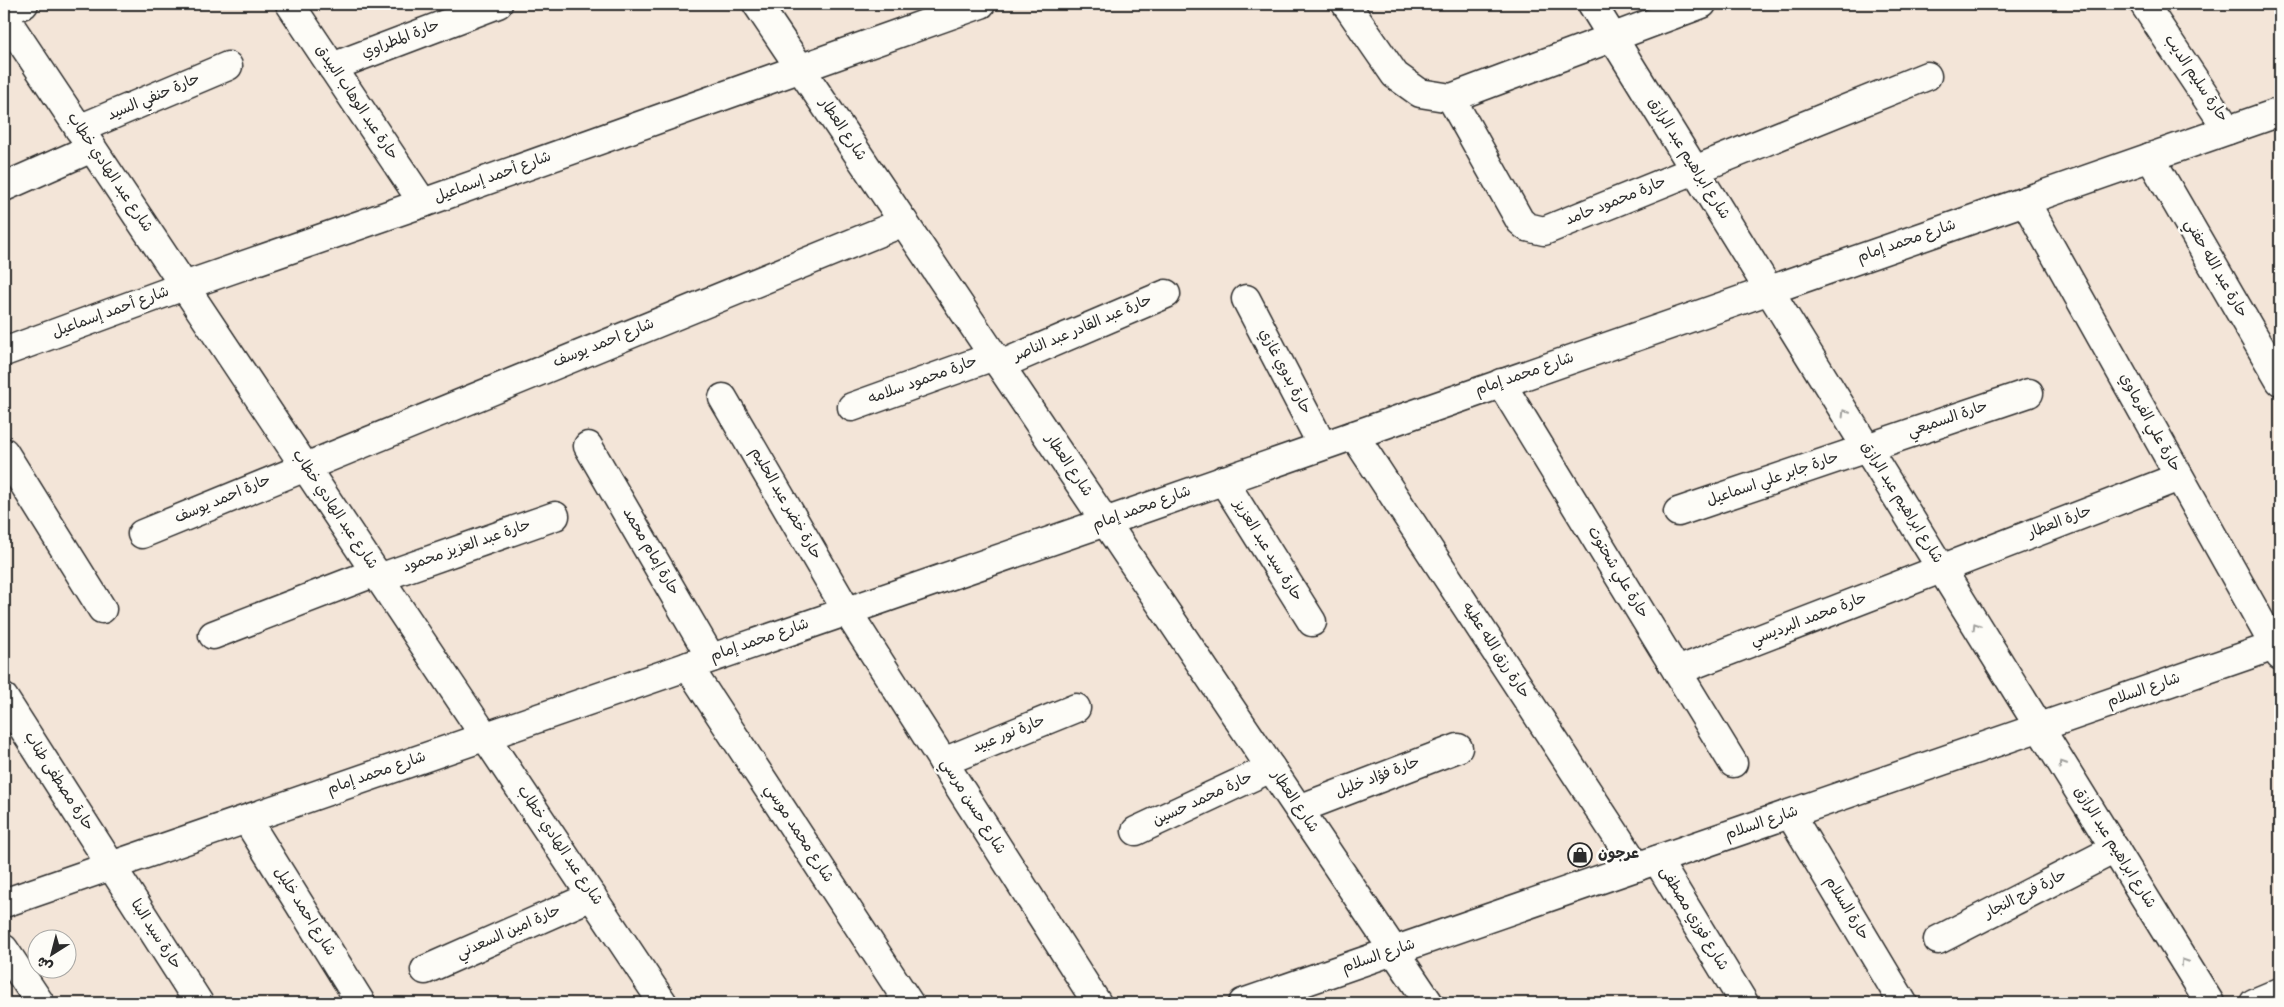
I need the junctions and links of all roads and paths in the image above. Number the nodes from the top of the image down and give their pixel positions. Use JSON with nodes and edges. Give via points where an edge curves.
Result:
{"nodes":[{"id":1,"x":24,"y":4,"type":"edge"},
{"id":2,"x":290,"y":4,"type":"edge"},
{"id":3,"x":498,"y":4,"type":"edge"},
{"id":4,"x":757,"y":4,"type":"edge"},
{"id":5,"x":981,"y":4,"type":"edge"},
{"id":6,"x":1346,"y":4,"type":"edge"},
{"id":7,"x":1592,"y":4,"type":"edge"},
{"id":8,"x":1702,"y":4,"type":"edge"},
{"id":9,"x":2144,"y":4,"type":"edge"},
{"id":10,"x":4,"y":11,"type":"edge"},
{"id":11,"x":4,"y":16,"type":"edge"},
{"id":12,"x":1613,"y":38,"type":"junction"},
{"id":13,"x":228,"y":66,"type":"dead end"},
{"id":14,"x":332,"y":67,"type":"junction"},
{"id":15,"x":800,"y":68,"type":"junction"},
{"id":16,"x":1927,"y":76,"type":"dead end"},
{"id":17,"x":1450,"y":98,"type":"junction"},
{"id":18,"x":2277,"y":119,"type":"edge"},
{"id":19,"x":2228,"y":130,"type":"junction"},
{"id":20,"x":86,"y":139,"type":"junction"},
{"id":21,"x":2150,"y":157,"type":"junction"},
{"id":22,"x":1695,"y":171,"type":"junction"},
{"id":23,"x":4,"y":187,"type":"edge"},
{"id":24,"x":2025,"y":201,"type":"junction"},
{"id":25,"x":423,"y":203,"type":"junction"},
{"id":26,"x":904,"y":222,"type":"junction"},
{"id":27,"x":184,"y":286,"type":"junction"},
{"id":28,"x":1769,"y":290,"type":"junction"},
{"id":29,"x":1166,"y":294,"type":"dead end"},
{"id":30,"x":1246,"y":299,"type":"dead end"},
{"id":31,"x":4,"y":352,"type":"edge"},
{"id":32,"x":997,"y":360,"type":"junction"},
{"id":33,"x":2280,"y":381,"type":"edge"},
{"id":34,"x":1501,"y":383,"type":"junction"},
{"id":35,"x":2029,"y":393,"type":"dead end"},
{"id":36,"x":723,"y":398,"type":"dead end"},
{"id":37,"x":852,"y":407,"type":"dead end"},
{"id":38,"x":1354,"y":435,"type":"junction"},
{"id":39,"x":1322,"y":445,"type":"junction"},
{"id":40,"x":588,"y":446,"type":"dead end"},
{"id":41,"x":1867,"y":448,"type":"junction"},
{"id":42,"x":4,"y":452,"type":"edge"},
{"id":43,"x":305,"y":466,"type":"junction"},
{"id":44,"x":2179,"y":477,"type":"junction"},
{"id":45,"x":1223,"y":480,"type":"junction"},
{"id":46,"x":1678,"y":512,"type":"dead end"},
{"id":47,"x":555,"y":516,"type":"dead end"},
{"id":48,"x":1105,"y":522,"type":"junction"},
{"id":49,"x":142,"y":534,"type":"dead end"},
{"id":50,"x":1941,"y":569,"type":"junction"},
{"id":51,"x":378,"y":575,"type":"junction"},
{"id":52,"x":102,"y":609,"type":"dead end"},
{"id":53,"x":847,"y":611,"type":"junction"},
{"id":54,"x":1312,"y":622,"type":"dead end"},
{"id":55,"x":213,"y":635,"type":"dead end"},
{"id":56,"x":2278,"y":649,"type":"edge"},
{"id":57,"x":700,"y":662,"type":"junction"},
{"id":58,"x":1677,"y":671,"type":"junction"},
{"id":59,"x":4,"y":698,"type":"edge"},
{"id":60,"x":1076,"y":708,"type":"dead end"},
{"id":61,"x":2040,"y":728,"type":"junction"},
{"id":62,"x":485,"y":737,"type":"junction"},
{"id":63,"x":1458,"y":748,"type":"dead end"},
{"id":64,"x":943,"y":762,"type":"junction"},
{"id":65,"x":1733,"y":763,"type":"dead end"},
{"id":66,"x":1271,"y":768,"type":"junction"},
{"id":67,"x":1299,"y":809,"type":"junction"},
{"id":68,"x":1790,"y":814,"type":"junction"},
{"id":69,"x":247,"y":820,"type":"junction"},
{"id":70,"x":1136,"y":831,"type":"dead end"},
{"id":71,"x":2115,"y":849,"type":"junction"},
{"id":72,"x":1647,"y":863,"type":"junction"},
{"id":73,"x":112,"y":867,"type":"junction"},
{"id":74,"x":592,"y":896,"type":"junction"},
{"id":75,"x":4,"y":903,"type":"edge"},
{"id":76,"x":1938,"y":940,"type":"dead end"},
{"id":77,"x":4,"y":949,"type":"edge"},
{"id":78,"x":1395,"y":952,"type":"junction"},
{"id":79,"x":425,"y":970,"type":"dead end"},
{"id":80,"x":2280,"y":992,"type":"edge"},
{"id":81,"x":1293,"y":995,"type":"edge"},
{"id":82,"x":40,"y":1003,"type":"edge"},
{"id":83,"x":199,"y":1003,"type":"edge"},
{"id":84,"x":361,"y":1003,"type":"edge"},
{"id":85,"x":663,"y":1003,"type":"edge"},
{"id":86,"x":908,"y":1003,"type":"edge"},
{"id":87,"x":1097,"y":1003,"type":"edge"},
{"id":88,"x":1243,"y":1003,"type":"edge"},
{"id":89,"x":1429,"y":1003,"type":"edge"},
{"id":90,"x":1744,"y":1003,"type":"edge"},
{"id":91,"x":1903,"y":1003,"type":"edge"},
{"id":92,"x":2210,"y":1003,"type":"edge"},
{"id":93,"x":2254,"y":1003,"type":"edge"}],
"edges":[{"from":1,"to":10,"type":"street"},
{"from":2,"to":14,"type":"street","name":"حارة عبد الوهاب البيدق"},
{"from":3,"to":14,"type":"street","name":"حارة المطراوي"},
{"from":4,"to":15,"type":"street","name":"شارع العطار"},
{"from":5,"to":15,"type":"street","name":"شارع أحمد إسماعيل"},
{"from":6,"to":17,"type":"street","via":[[1395,75],[1420,93]]},
{"from":7,"to":12,"type":"street","name":"شارع ابراهيم عبد الرازق"},
{"from":8,"to":12,"type":"street"},
{"from":9,"to":19,"type":"street","name":"حارة سليم الديب"},
{"from":11,"to":20,"type":"street","name":"شارع عبد الهادي خطاب"},
{"from":12,"to":17,"type":"street"},
{"from":12,"to":22,"type":"street","name":"شارع ابراهيم عبد الرازق"},
{"from":13,"to":20,"type":"street","name":"حارة حنفي السيد"},
{"from":14,"to":25,"type":"street","name":"حارة عبد الوهاب البيدق"},
{"from":15,"to":25,"type":"street","name":"شارع أحمد إسماعيل"},
{"from":15,"to":26,"type":"street","name":"شارع العطار"},
{"from":16,"to":22,"type":"street","name":"حارة محمود حامد"},
{"from":17,"to":22,"type":"street","name":"حارة محمود حامد","via":[[1520,221],[1535,230],[1544,232]]},
{"from":18,"to":19,"type":"street","name":"شارع محمد إمام"},
{"from":19,"to":21,"type":"street","name":"شارع محمد إمام"},
{"from":20,"to":23,"type":"street","name":"حارة حنفي السيد"},
{"from":20,"to":27,"type":"street","name":"شارع عبد الهادي خطاب"},
{"from":21,"to":24,"type":"street","name":"شارع محمد إمام"},
{"from":21,"to":33,"type":"street","name":"حارة عبد الله حفني"},
{"from":22,"to":28,"type":"street","name":"شارع ابراهيم عبد الرازق"},
{"from":24,"to":28,"type":"street","name":"شارع محمد إمام"},
{"from":24,"to":44,"type":"street","name":"حارة علي الفرماوي"},
{"from":25,"to":27,"type":"street","name":"شارع أحمد إسماعيل"},
{"from":26,"to":32,"type":"street","name":"شارع العطار"},
{"from":26,"to":43,"type":"street","name":"شارع احمد يوسف"},
{"from":27,"to":31,"type":"street","name":"شارع أحمد إسماعيل"},
{"from":27,"to":43,"type":"street","name":"شارع عبد الهادي خطاب"},
{"from":28,"to":34,"type":"street","name":"شارع محمد إمام"},
{"from":41,"to":28,"type":"street","name":"شارع ابراهيم عبد الرازق","one_way":true},
{"from":29,"to":32,"type":"street","name":"حارة عبد القادر عبد الناصر"},
{"from":30,"to":39,"type":"street","name":"حارة بدوي غازي"},
{"from":32,"to":37,"type":"street","name":"حارة محمود سلامه"},
{"from":32,"to":48,"type":"street","name":"شارع العطار"},
{"from":34,"to":38,"type":"street","name":"شارع محمد إمام"},
{"from":34,"to":58,"type":"street","name":"حارة علي شحتوت"},
{"from":35,"to":41,"type":"street","name":"حارة السميعي"},
{"from":36,"to":53,"type":"street","name":"حارة خضر عبد الحليم"},
{"from":38,"to":39,"type":"street","name":"شارع محمد إمام"},
{"from":38,"to":72,"type":"street","name":"حارة رزق الله عطيه"},
{"from":39,"to":45,"type":"street","name":"شارع محمد إمام"},
{"from":40,"to":57,"type":"street","name":"حارة إمام محمد"},
{"from":41,"to":46,"type":"street","name":"حارة جابر علي اسماعيل"},
{"from":41,"to":50,"type":"street","name":"شارع ابراهيم عبد الرازق"},
{"from":42,"to":52,"type":"street"},
{"from":43,"to":49,"type":"street","name":"حارة احمد يوسف"},
{"from":43,"to":51,"type":"street","name":"شارع عبد الهادي خطاب"},
{"from":44,"to":50,"type":"street","name":"حارة العطار"},
{"from":44,"to":56,"type":"street","name":"حارة علي الفرماوي"},
{"from":45,"to":48,"type":"street","name":"شارع محمد إمام"},
{"from":45,"to":54,"type":"street","name":"حارة سيد عبد العزيز"},
{"from":47,"to":51,"type":"street","name":"حارة عبد العزيز محمود"},
{"from":48,"to":53,"type":"street","name":"شارع محمد إمام"},
{"from":48,"to":66,"type":"street","name":"شارع العطار"},
{"from":50,"to":58,"type":"street","name":"حارة محمد البرديسي"},
{"from":61,"to":50,"type":"street","name":"شارع ابراهيم عبد الرازق","one_way":true},
{"from":51,"to":55,"type":"street","name":"حارة عبد العزيز محمود"},
{"from":51,"to":62,"type":"street","name":"شارع عبد الهادي خطاب"},
{"from":53,"to":57,"type":"street","name":"شارع محمد إمام"},
{"from":53,"to":64,"type":"street","name":"شارع حسن مرسي"},
{"from":56,"to":61,"type":"street","name":"شارع السلام"},
{"from":57,"to":62,"type":"street","name":"شارع محمد إمام"},
{"from":57,"to":86,"type":"street","name":"شارع محمد موسي"},
{"from":58,"to":65,"type":"street","name":"حارة علي شحتوت"},
{"from":59,"to":73,"type":"street","name":"حارة مصطفى طناب"},
{"from":60,"to":64,"type":"street","name":"حارة نور عبيد"},
{"from":61,"to":68,"type":"street","name":"شارع السلام"},
{"from":71,"to":61,"type":"street","name":"شارع ابراهيم عبد الرازق","one_way":true},
{"from":62,"to":69,"type":"street","name":"شارع محمد إمام"},
{"from":62,"to":74,"type":"street","name":"شارع عبد الهادي خطاب"},
{"from":63,"to":67,"type":"street","name":"حارة فؤاد خليل"},
{"from":64,"to":87,"type":"street","name":"شارع حسن مرسي"},
{"from":66,"to":67,"type":"street","name":"شارع العطار"},
{"from":66,"to":70,"type":"street","name":"حارة محمد حسين"},
{"from":67,"to":78,"type":"street","name":"شارع العطار"},
{"from":68,"to":72,"type":"street","name":"شارع السلام"},
{"from":68,"to":91,"type":"street","name":"حارة السلام"},
{"from":69,"to":73,"type":"street","name":"شارع محمد إمام"},
{"from":69,"to":84,"type":"street","name":"شارع احمد خليل"},
{"from":71,"to":76,"type":"street","name":"حارة فرج النجار"},
{"from":92,"to":71,"type":"street","name":"شارع ابراهيم عبد الرازق","one_way":true},
{"from":72,"to":78,"type":"street","name":"شارع السلام"},
{"from":72,"to":90,"type":"street","name":"شارع فوزي مصطفى"},
{"from":73,"to":75,"type":"street","name":"شارع محمد إمام"},
{"from":73,"to":83,"type":"street","name":"حارة سيد البنا"},
{"from":74,"to":79,"type":"street","name":"حارة امين السعدني"},
{"from":74,"to":85,"type":"street","name":"شارع عبد الهادي خطاب"},
{"from":77,"to":82,"type":"street"},
{"from":78,"to":81,"type":"street","name":"شارع السلام"},
{"from":78,"to":89,"type":"street","name":"شارع العطار"},
{"from":80,"to":93,"type":"street"},
{"from":81,"to":88,"type":"street","name":"شارع السلام"}]}
